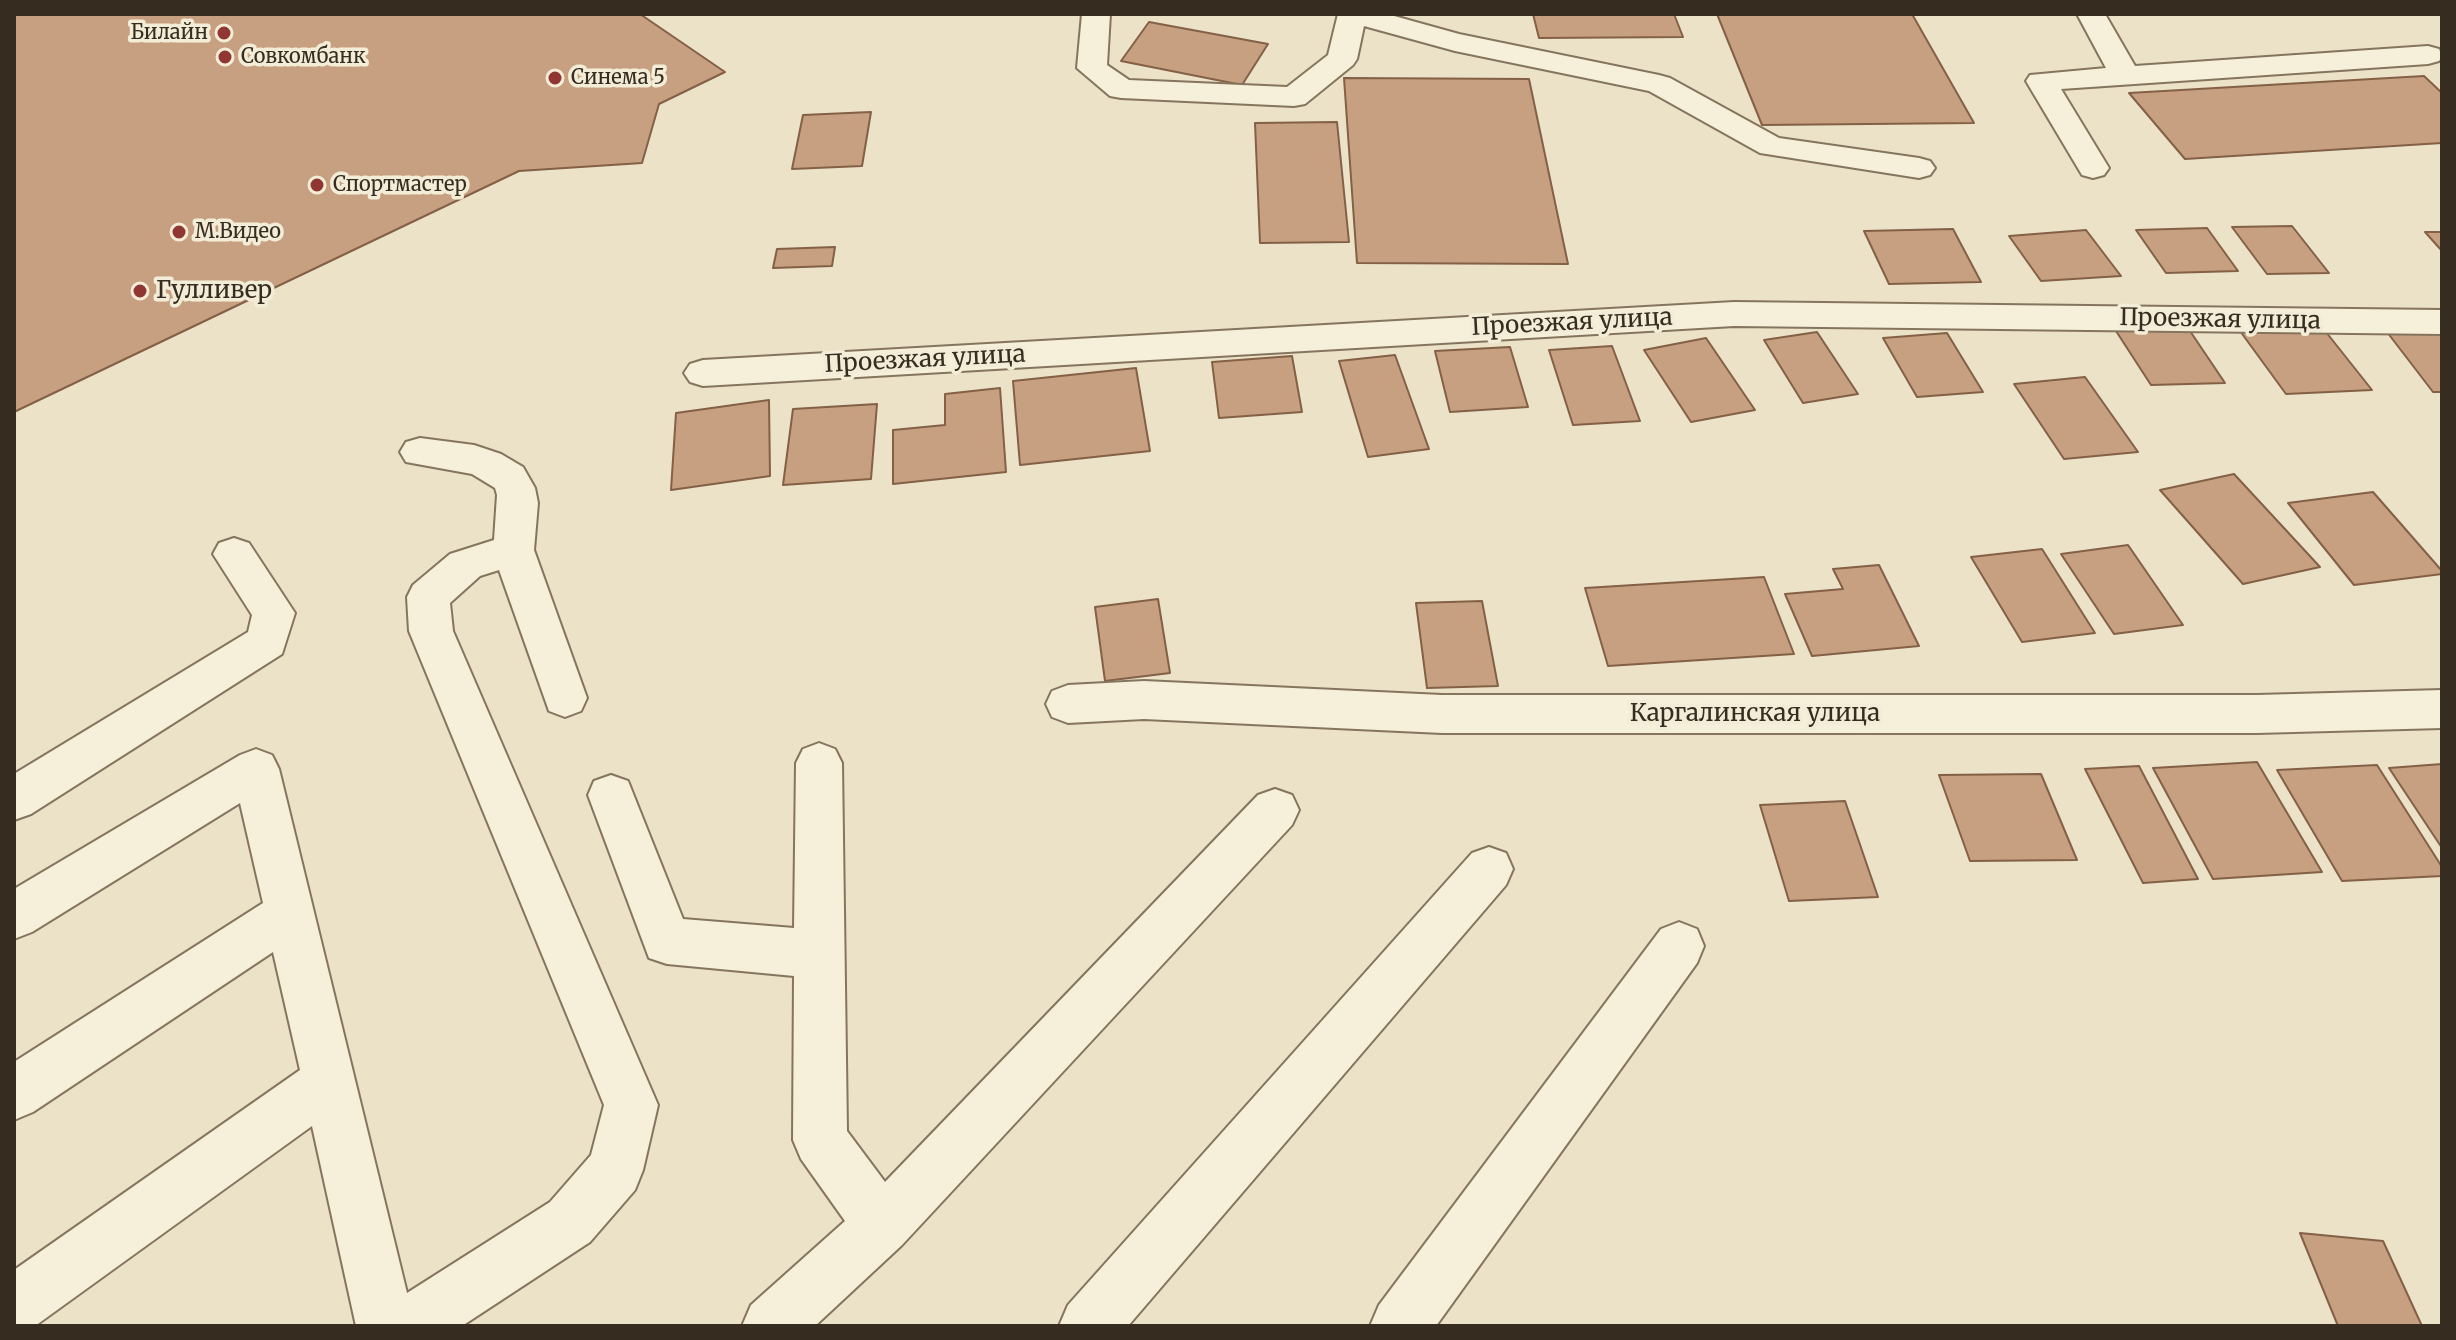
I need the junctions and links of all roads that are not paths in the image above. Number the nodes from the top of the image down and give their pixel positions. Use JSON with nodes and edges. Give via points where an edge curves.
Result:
{"nodes":[{"id":1,"x":1096,"y":14,"type":"edge"},
{"id":2,"x":1353,"y":14,"type":"edge"},
{"id":3,"x":2091,"y":14,"type":"edge"},
{"id":4,"x":2428,"y":55,"type":"dead end"},
{"id":5,"x":2125,"y":76,"type":"junction"},
{"id":6,"x":1919,"y":168,"type":"dead end"},
{"id":7,"x":2093,"y":168,"type":"dead end"},
{"id":8,"x":2442,"y":322,"type":"edge"},
{"id":9,"x":703,"y":373,"type":"dead end"},
{"id":10,"x":420,"y":452,"type":"dead end"},
{"id":11,"x":513,"y":550,"type":"junction"},
{"id":12,"x":234,"y":554,"type":"dead end"},
{"id":13,"x":565,"y":698,"type":"dead end"},
{"id":14,"x":1068,"y":704,"type":"dead end"},
{"id":15,"x":2442,"y":709,"type":"edge"},
{"id":16,"x":819,"y":763,"type":"dead end"},
{"id":17,"x":611,"y":795,"type":"dead end"},
{"id":18,"x":14,"y":799,"type":"edge"},
{"id":19,"x":1275,"y":810,"type":"dead end"},
{"id":20,"x":1489,"y":869,"type":"dead end"},
{"id":21,"x":290,"y":913,"type":"junction"},
{"id":22,"x":14,"y":916,"type":"edge"},
{"id":23,"x":1679,"y":946,"type":"dead end"},
{"id":24,"x":819,"y":954,"type":"junction"},
{"id":25,"x":329,"y":1082,"type":"junction"},
{"id":26,"x":14,"y":1093,"type":"edge"},
{"id":27,"x":882,"y":1225,"type":"junction"},
{"id":28,"x":14,"y":1305,"type":"edge"},
{"id":29,"x":386,"y":1326,"type":"edge"},
{"id":30,"x":409,"y":1326,"type":"edge"},
{"id":31,"x":772,"y":1326,"type":"edge"},
{"id":32,"x":1089,"y":1326,"type":"edge"},
{"id":33,"x":1400,"y":1326,"type":"edge"}],
"edges":[{"from":1,"to":2,"type":"street","via":[[1092,68],[1121,89],[1294,97],[1342,59]]},
{"from":2,"to":6,"type":"street","via":[[1455,42],[1659,84],[1771,146]]},
{"from":3,"to":5,"type":"street"},
{"from":4,"to":5,"type":"street"},
{"from":5,"to":7,"type":"street","via":[[2041,81]]},
{"from":8,"to":9,"type":"street","name":"Проезжая улица","via":[[1734,314]]},
{"from":10,"to":11,"type":"street","via":[[476,459],[503,472],[515,487]]},
{"from":11,"to":13,"type":"street"},
{"from":11,"to":30,"type":"street","via":[[465,565],[428,597],[431,631],[631,1105],[615,1170],[570,1222]]},
{"from":12,"to":18,"type":"street","via":[[274,613],[267,642]]},
{"from":14,"to":15,"type":"street","name":"Каргалинская улица","via":[[1144,700],[1442,714],[2257,714]]},
{"from":16,"to":24,"type":"street"},
{"from":17,"to":24,"type":"street","via":[[667,941]]},
{"from":19,"to":27,"type":"street"},
{"from":20,"to":32,"type":"street"},
{"from":21,"to":22,"type":"street","via":[[256,769]]},
{"from":21,"to":25,"type":"street"},
{"from":21,"to":26,"type":"street"},
{"from":23,"to":33,"type":"street"},
{"from":24,"to":27,"type":"street","via":[[820,1140]]},
{"from":25,"to":28,"type":"street"},
{"from":25,"to":29,"type":"street"},
{"from":27,"to":31,"type":"street"}]}
